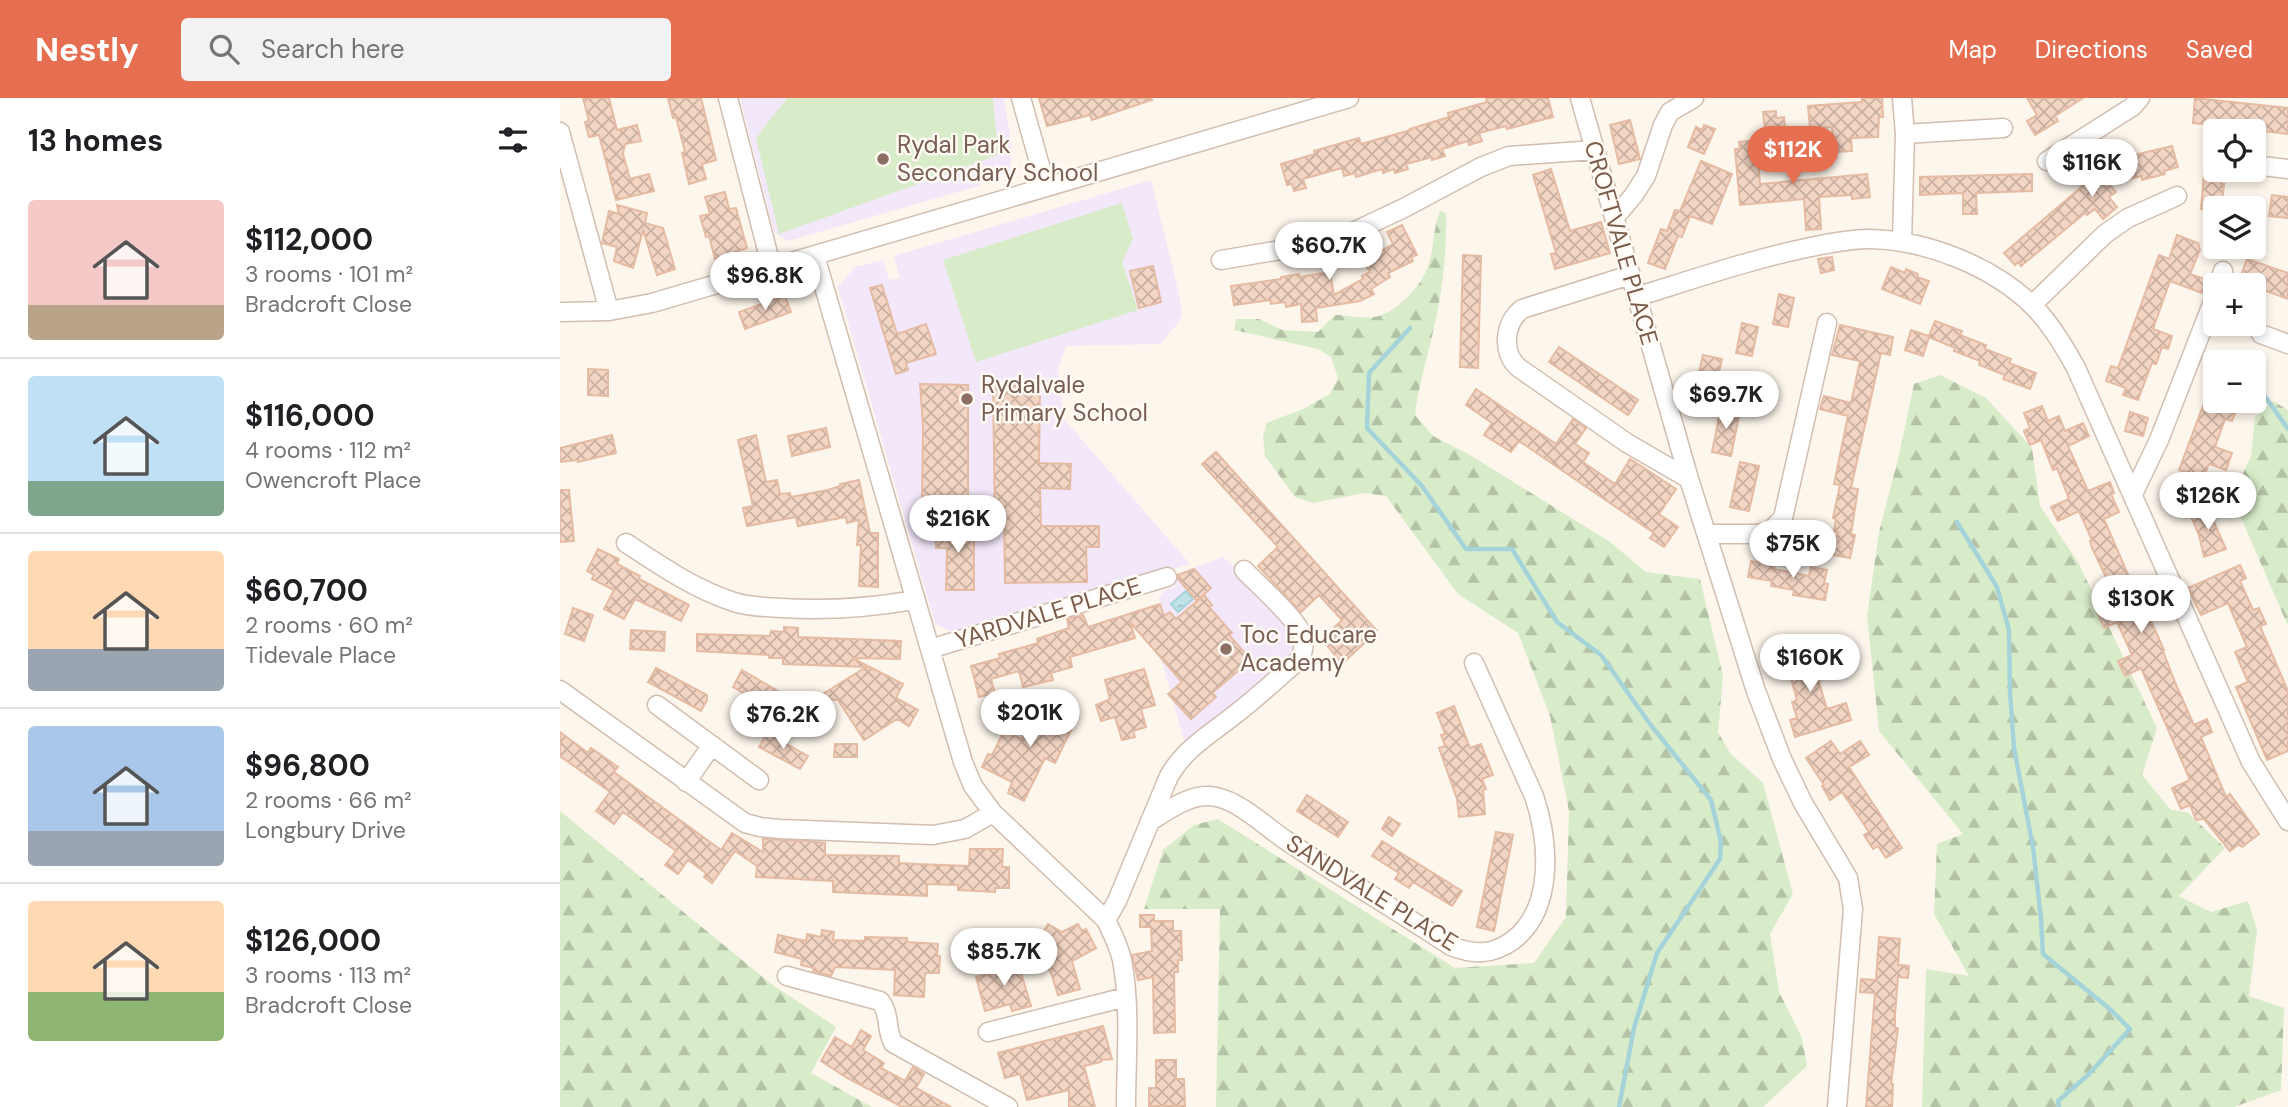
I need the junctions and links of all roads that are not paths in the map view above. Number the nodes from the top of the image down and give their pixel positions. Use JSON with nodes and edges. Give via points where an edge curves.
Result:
{"nodes":[{"id":1,"x":728,"y":98,"type":"edge"},
{"id":2,"x":1021,"y":98,"type":"edge"},
{"id":3,"x":1346,"y":98,"type":"edge"},
{"id":4,"x":1580,"y":98,"type":"edge"},
{"id":5,"x":1694,"y":98,"type":"edge"},
{"id":6,"x":1902,"y":98,"type":"edge"},
{"id":7,"x":2140,"y":98,"type":"edge"},
{"id":8,"x":2003,"y":128,"type":"dead end"},
{"id":9,"x":560,"y":132,"type":"edge"},
{"id":10,"x":1905,"y":134,"type":"junction"},
{"id":11,"x":1595,"y":150,"type":"junction"},
{"id":12,"x":2047,"y":161,"type":"dead end"},
{"id":13,"x":2266,"y":166,"type":"edge"},
{"id":14,"x":2288,"y":169,"type":"edge"},
{"id":15,"x":1046,"y":187,"type":"junction"},
{"id":16,"x":2177,"y":196,"type":"dead end"},
{"id":17,"x":1615,"y":217,"type":"junction"},
{"id":18,"x":1902,"y":242,"type":"junction"},
{"id":19,"x":815,"y":256,"type":"junction"},
{"id":20,"x":1221,"y":260,"type":"dead end"},
{"id":21,"x":772,"y":269,"type":"junction"},
{"id":22,"x":1630,"y":275,"type":"junction"},
{"id":23,"x":1636,"y":297,"type":"junction"},
{"id":24,"x":2032,"y":305,"type":"junction"},
{"id":25,"x":609,"y":311,"type":"junction"},
{"id":26,"x":560,"y":312,"type":"edge"},
{"id":27,"x":1827,"y":323,"type":"dead end"},
{"id":28,"x":2203,"y":327,"type":"edge"},
{"id":29,"x":2266,"y":336,"type":"edge"},
{"id":30,"x":2288,"y":344,"type":"edge"},
{"id":31,"x":1689,"y":479,"type":"junction"},
{"id":32,"x":2133,"y":494,"type":"junction"},
{"id":33,"x":1707,"y":534,"type":"junction"},
{"id":34,"x":626,"y":542,"type":"dead end"},
{"id":35,"x":1244,"y":570,"type":"dead end"},
{"id":36,"x":1167,"y":577,"type":"dead end"},
{"id":37,"x":914,"y":600,"type":"junction"},
{"id":38,"x":930,"y":649,"type":"junction"},
{"id":39,"x":1474,"y":663,"type":"dead end"},
{"id":40,"x":560,"y":690,"type":"edge"},
{"id":41,"x":657,"y":705,"type":"dead end"},
{"id":42,"x":712,"y":745,"type":"junction"},
{"id":43,"x":760,"y":780,"type":"dead end"},
{"id":44,"x":686,"y":782,"type":"junction"},
{"id":45,"x":993,"y":813,"type":"junction"},
{"id":46,"x":1152,"y":820,"type":"junction"},
{"id":47,"x":2288,"y":821,"type":"edge"},
{"id":48,"x":1106,"y":920,"type":"junction"},
{"id":49,"x":787,"y":976,"type":"dead end"},
{"id":50,"x":1125,"y":998,"type":"junction"},
{"id":51,"x":988,"y":1031,"type":"dead end"},
{"id":52,"x":1008,"y":1107,"type":"edge"},
{"id":53,"x":1126,"y":1107,"type":"edge"},
{"id":54,"x":1837,"y":1107,"type":"edge"}],
"edges":[{"from":1,"to":21,"type":"street"},
{"from":2,"to":15,"type":"street"},
{"from":3,"to":15,"type":"street"},
{"from":4,"to":11,"type":"street","name":"CROFTVALE PLACE"},
{"from":5,"to":17,"type":"street","via":[[1670,112],[1646,176]]},
{"from":6,"to":10,"type":"street"},
{"from":7,"to":12,"type":"street"},
{"from":8,"to":10,"type":"street"},
{"from":9,"to":25,"type":"street"},
{"from":10,"to":18,"type":"street"},
{"from":11,"to":17,"type":"street","name":"CROFTVALE PLACE"},
{"from":11,"to":20,"type":"street","via":[[1509,156],[1334,241]]},
{"from":13,"to":14,"type":"street"},
{"from":15,"to":19,"type":"street"},
{"from":16,"to":24,"type":"street","via":[[2105,234]]},
{"from":17,"to":22,"type":"street","name":"CROFTVALE PLACE"},
{"from":18,"to":23,"type":"street","via":[[1836,242],[1777,254]]},
{"from":18,"to":24,"type":"street","via":[[1946,253],[1979,268]]},
{"from":19,"to":21,"type":"street"},
{"from":19,"to":37,"type":"street"},
{"from":21,"to":25,"type":"street"},
{"from":22,"to":23,"type":"street","name":"CROFTVALE PLACE"},
{"from":22,"to":31,"type":"street","via":[[1522,309],[1511,321],[1508,353],[1513,364],[1627,443]]},
{"from":23,"to":31,"type":"street","name":"CROFTVALE PLACE"},
{"from":24,"to":32,"type":"street","via":[[2076,368]]},
{"from":25,"to":26,"type":"street"},
{"from":27,"to":33,"type":"street","via":[[1783,518],[1759,534]]},
{"from":28,"to":32,"type":"street"},
{"from":29,"to":30,"type":"street"},
{"from":31,"to":33,"type":"street","name":"CROFTVALE PLACE"},
{"from":32,"to":47,"type":"street","via":[[2251,762]]},
{"from":33,"to":54,"type":"street","name":"CROFTVALE PLACE","via":[[1770,733],[1803,803],[1848,878],[1852,894]]},
{"from":34,"to":37,"type":"street","via":[[734,603],[818,611]]},
{"from":35,"to":46,"type":"street","via":[[1290,617],[1303,635],[1303,651],[1300,659],[1176,763]]},
{"from":36,"to":38,"type":"street","name":"YARDVALE PLACE"},
{"from":37,"to":38,"type":"street"},
{"from":38,"to":45,"type":"street","via":[[963,762]]},
{"from":39,"to":46,"type":"street","name":"SANDVALE PLACE","via":[[1534,796],[1544,836],[1545,876],[1536,911],[1525,932],[1504,946],[1484,954],[1451,946],[1240,807],[1216,796],[1179,803]]},
{"from":40,"to":44,"type":"street"},
{"from":41,"to":42,"type":"street"},
{"from":42,"to":43,"type":"street"},
{"from":42,"to":44,"type":"street"},
{"from":44,"to":45,"type":"street","via":[[732,816],[760,827],[933,835],[965,829]]},
{"from":45,"to":48,"type":"street"},
{"from":46,"to":48,"type":"street"},
{"from":48,"to":50,"type":"street","via":[[1121,959]]},
{"from":49,"to":52,"type":"street","via":[[880,1000],[893,1043]]},
{"from":50,"to":51,"type":"street"},
{"from":50,"to":53,"type":"street"}]}
